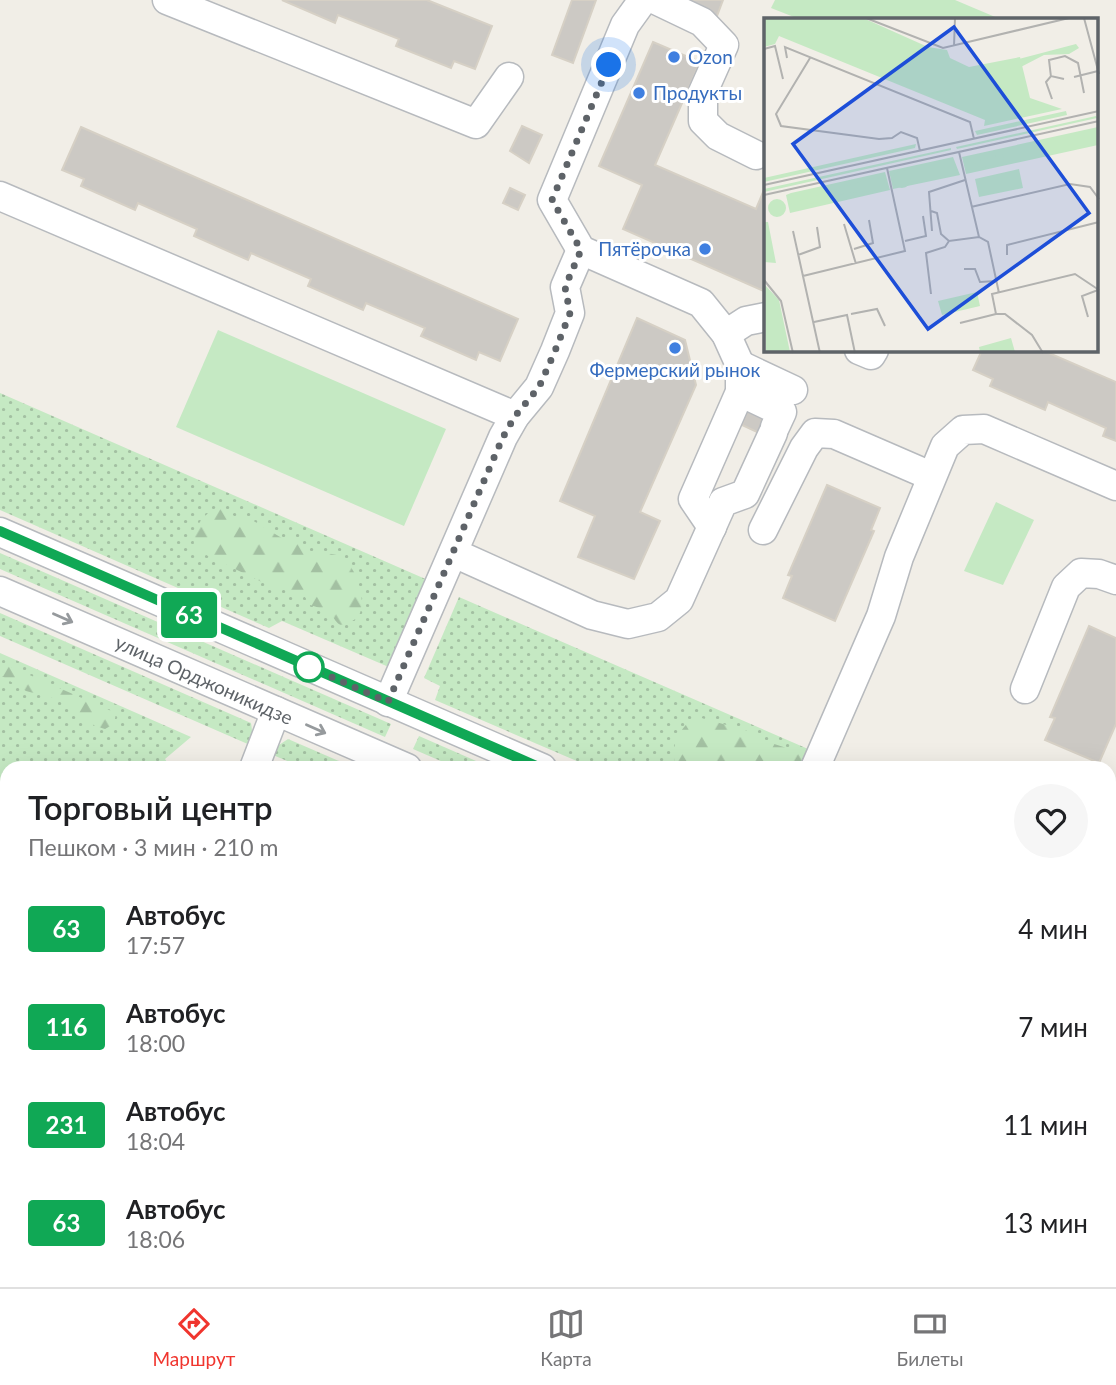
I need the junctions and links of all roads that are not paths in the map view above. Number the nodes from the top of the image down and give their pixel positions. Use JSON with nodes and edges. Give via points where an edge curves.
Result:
{"nodes":[{"id":1,"x":167,"y":0,"type":"edge"},
{"id":2,"x":643,"y":0,"type":"edge"},
{"id":3,"x":656,"y":0,"type":"edge"},
{"id":4,"x":509,"y":77,"type":"dead end"},
{"id":5,"x":756,"y":155,"type":"dead end"},
{"id":6,"x":0,"y":196,"type":"edge"},
{"id":7,"x":581,"y":250,"type":"junction"},
{"id":8,"x":764,"y":317,"type":"edge"},
{"id":9,"x":726,"y":334,"type":"junction"},
{"id":10,"x":740,"y":379,"type":"junction"},
{"id":11,"x":793,"y":390,"type":"dead end"},
{"id":12,"x":515,"y":416,"type":"junction"},
{"id":13,"x":932,"y":476,"type":"junction"},
{"id":14,"x":1116,"y":486,"type":"edge"},
{"id":15,"x":712,"y":527,"type":"junction"},
{"id":16,"x":763,"y":530,"type":"dead end"},
{"id":17,"x":0,"y":531,"type":"edge"},
{"id":18,"x":454,"y":554,"type":"junction"},
{"id":19,"x":1116,"y":580,"type":"edge"},
{"id":20,"x":0,"y":591,"type":"edge"},
{"id":21,"x":1024,"y":689,"type":"dead end"},
{"id":22,"x":388,"y":702,"type":"junction"},
{"id":23,"x":276,"y":711,"type":"junction"},
{"id":24,"x":257,"y":761,"type":"edge"},
{"id":25,"x":391,"y":761,"type":"edge"},
{"id":26,"x":526,"y":761,"type":"edge"},
{"id":27,"x":818,"y":761,"type":"edge"}],
"edges":[{"from":1,"to":4,"type":"street","via":[[476,124]]},
{"from":2,"to":7,"type":"street","via":[[625,24],[552,200]]},
{"from":3,"to":5,"type":"street","via":[[702,22],[724,45],[704,92],[703,121],[718,136]]},
{"from":6,"to":12,"type":"street"},
{"from":7,"to":9,"type":"street","via":[[701,303]]},
{"from":7,"to":12,"type":"street","via":[[565,287],[570,313],[555,351],[539,387]]},
{"from":8,"to":9,"type":"street","via":[[746,321]]},
{"from":9,"to":10,"type":"street"},
{"from":10,"to":11,"type":"street"},
{"from":10,"to":15,"type":"street","via":[[693,499]]},
{"from":10,"to":15,"type":"street","via":[[782,412],[745,494],[723,502]]},
{"from":12,"to":18,"type":"street"},
{"from":13,"to":14,"type":"street","via":[[945,446],[963,430],[984,429]]},
{"from":13,"to":16,"type":"street","via":[[834,434],[815,433]]},
{"from":13,"to":27,"type":"street","via":[[881,616]]},
{"from":15,"to":18,"type":"street","via":[[679,600],[658,617],[628,624],[592,615]]},
{"from":17,"to":22,"type":"street"},
{"from":18,"to":22,"type":"street"},
{"from":19,"to":21,"type":"street","via":[[1081,573],[1066,587]]},
{"from":20,"to":23,"type":"street","name":"улица Орджоникидзе","one_way":true},
{"from":22,"to":26,"type":"street"},
{"from":23,"to":24,"type":"street"},
{"from":23,"to":25,"type":"street","name":"улица Орджоникидзе","one_way":true}]}
